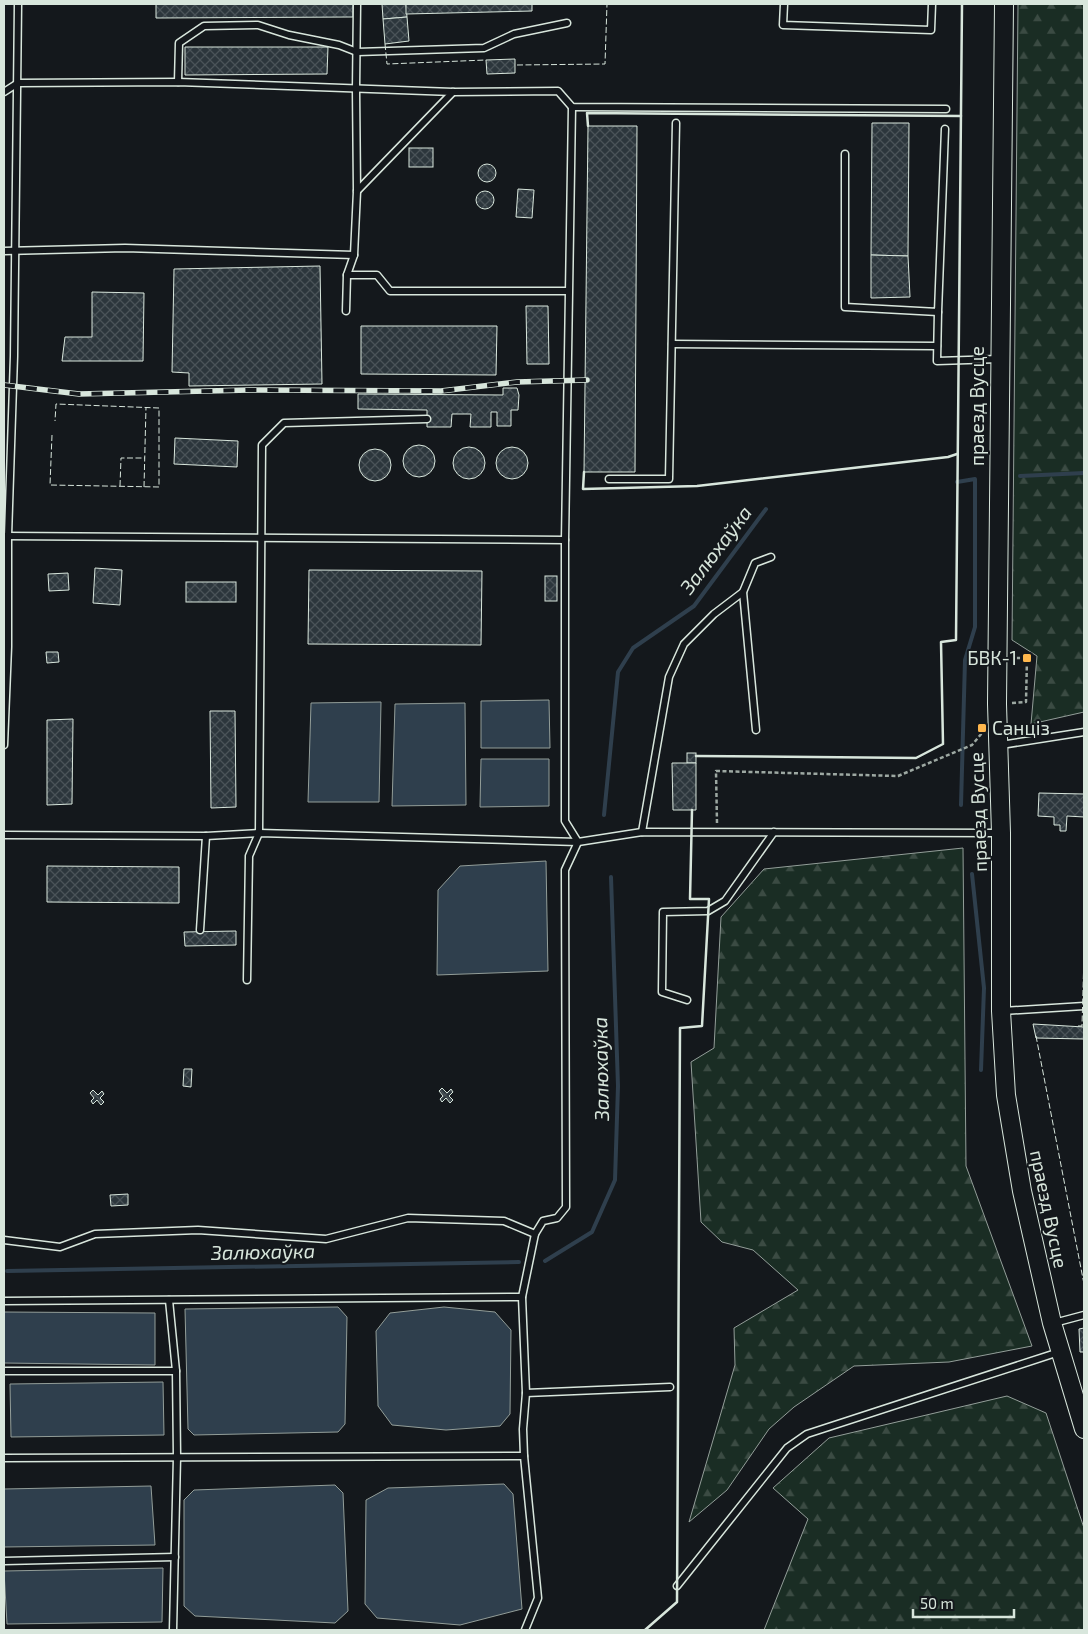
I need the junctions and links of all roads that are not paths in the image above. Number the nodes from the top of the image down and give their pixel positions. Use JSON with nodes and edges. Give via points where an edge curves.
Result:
{"nodes":[{"id":1,"x":18,"y":4,"type":"edge"},
{"id":2,"x":358,"y":4,"type":"edge"},
{"id":3,"x":784,"y":4,"type":"edge"},
{"id":4,"x":932,"y":4,"type":"edge"},
{"id":5,"x":1004,"y":4,"type":"edge"},
{"id":6,"x":567,"y":24,"type":"dead end"},
{"id":7,"x":357,"y":52,"type":"junction"},
{"id":8,"x":178,"y":82,"type":"junction"},
{"id":9,"x":18,"y":83,"type":"junction"},
{"id":10,"x":356,"y":89,"type":"junction"},
{"id":11,"x":4,"y":92,"type":"edge"},
{"id":12,"x":453,"y":92,"type":"junction"},
{"id":13,"x":572,"y":106,"type":"junction"},
{"id":14,"x":946,"y":109,"type":"dead end"},
{"id":15,"x":676,"y":123,"type":"dead end"},
{"id":16,"x":945,"y":129,"type":"dead end"},
{"id":17,"x":846,"y":154,"type":"dead end"},
{"id":18,"x":358,"y":192,"type":"junction"},
{"id":19,"x":4,"y":251,"type":"edge"},
{"id":20,"x":14,"y":252,"type":"junction"},
{"id":21,"x":354,"y":255,"type":"junction"},
{"id":22,"x":346,"y":275,"type":"junction"},
{"id":23,"x":568,"y":291,"type":"junction"},
{"id":24,"x":346,"y":311,"type":"dead end"},
{"id":25,"x":938,"y":312,"type":"junction"},
{"id":26,"x":672,"y":344,"type":"junction"},
{"id":27,"x":936,"y":346,"type":"junction"},
{"id":28,"x":999,"y":358,"type":"junction"},
{"id":29,"x":427,"y":419,"type":"dead end"},
{"id":30,"x":609,"y":479,"type":"dead end"},
{"id":31,"x":6,"y":536,"type":"edge"},
{"id":32,"x":262,"y":539,"type":"junction"},
{"id":33,"x":565,"y":540,"type":"junction"},
{"id":34,"x":770,"y":557,"type":"dead end"},
{"id":35,"x":743,"y":592,"type":"junction"},
{"id":36,"x":6,"y":647,"type":"edge"},
{"id":37,"x":756,"y":730,"type":"dead end"},
{"id":38,"x":1084,"y":732,"type":"edge"},
{"id":39,"x":4,"y":745,"type":"edge"},
{"id":40,"x":997,"y":746,"type":"junction"},
{"id":41,"x":642,"y":832,"type":"junction"},
{"id":42,"x":774,"y":832,"type":"junction"},
{"id":43,"x":259,"y":833,"type":"junction"},
{"id":44,"x":1000,"y":833,"type":"junction"},
{"id":45,"x":4,"y":835,"type":"edge"},
{"id":46,"x":206,"y":836,"type":"junction"},
{"id":47,"x":578,"y":842,"type":"junction"},
{"id":48,"x":200,"y":930,"type":"dead end"},
{"id":49,"x":247,"y":980,"type":"dead end"},
{"id":50,"x":687,"y":1000,"type":"dead end"},
{"id":51,"x":1084,"y":1006,"type":"edge"},
{"id":52,"x":1001,"y":1011,"type":"junction"},
{"id":53,"x":534,"y":1234,"type":"junction"},
{"id":54,"x":4,"y":1240,"type":"edge"},
{"id":55,"x":522,"y":1297,"type":"junction"},
{"id":56,"x":169,"y":1300,"type":"junction"},
{"id":57,"x":4,"y":1302,"type":"edge"},
{"id":58,"x":1084,"y":1315,"type":"edge"},
{"id":59,"x":1052,"y":1323,"type":"junction"},
{"id":60,"x":1060,"y":1352,"type":"junction"},
{"id":61,"x":4,"y":1371,"type":"edge"},
{"id":62,"x":176,"y":1371,"type":"junction"},
{"id":63,"x":670,"y":1387,"type":"dead end"},
{"id":64,"x":526,"y":1393,"type":"junction"},
{"id":65,"x":1082,"y":1411,"type":"edge"},
{"id":66,"x":1084,"y":1429,"type":"edge"},
{"id":67,"x":524,"y":1456,"type":"junction"},
{"id":68,"x":177,"y":1457,"type":"junction"},
{"id":69,"x":4,"y":1458,"type":"edge"},
{"id":70,"x":175,"y":1557,"type":"junction"},
{"id":71,"x":4,"y":1561,"type":"edge"},
{"id":72,"x":677,"y":1586,"type":"dead end"},
{"id":73,"x":173,"y":1630,"type":"edge"},
{"id":74,"x":525,"y":1630,"type":"edge"}],
"edges":[{"from":1,"to":9,"type":"lane"},
{"from":2,"to":7,"type":"lane"},
{"from":3,"to":4,"type":"lane","via":[[783,25],[931,30]]},
{"from":5,"to":28,"type":"street","name":"праезд Вусце"},
{"from":6,"to":7,"type":"lane","via":[[514,34],[484,48]]},
{"from":7,"to":8,"type":"lane","via":[[258,25],[204,26],[179,43]]},
{"from":7,"to":10,"type":"lane"},
{"from":8,"to":9,"type":"lane"},
{"from":8,"to":10,"type":"lane"},
{"from":9,"to":11,"type":"lane"},
{"from":9,"to":20,"type":"lane"},
{"from":10,"to":12,"type":"lane"},
{"from":10,"to":18,"type":"lane"},
{"from":12,"to":13,"type":"lane","via":[[558,91]]},
{"from":12,"to":18,"type":"lane"},
{"from":13,"to":14,"type":"lane"},
{"from":13,"to":23,"type":"lane"},
{"from":15,"to":26,"type":"lane"},
{"from":16,"to":25,"type":"lane"},
{"from":17,"to":25,"type":"lane","via":[[845,307]]},
{"from":18,"to":21,"type":"lane"},
{"from":19,"to":20,"type":"lane"},
{"from":20,"to":21,"type":"lane","via":[[125,248]]},
{"from":20,"to":31,"type":"lane","via":[[14,356]]},
{"from":21,"to":22,"type":"lane"},
{"from":22,"to":23,"type":"lane","via":[[377,275],[390,291]]},
{"from":22,"to":24,"type":"lane"},
{"from":23,"to":33,"type":"lane"},
{"from":25,"to":27,"type":"lane"},
{"from":26,"to":27,"type":"lane"},
{"from":26,"to":30,"type":"lane","via":[[668,479]]},
{"from":27,"to":28,"type":"lane","via":[[937,361]]},
{"from":28,"to":40,"type":"street","name":"праезд Вусце"},
{"from":29,"to":32,"type":"lane","via":[[284,423],[262,445]]},
{"from":31,"to":32,"type":"lane"},
{"from":31,"to":36,"type":"lane"},
{"from":32,"to":33,"type":"lane"},
{"from":32,"to":43,"type":"lane"},
{"from":33,"to":47,"type":"lane","via":[[565,821]]},
{"from":34,"to":35,"type":"lane","via":[[755,563]]},
{"from":35,"to":37,"type":"lane"},
{"from":35,"to":41,"type":"lane","via":[[714,614],[684,644],[669,677]]},
{"from":36,"to":39,"type":"lane"},
{"from":38,"to":40,"type":"lane"},
{"from":40,"to":44,"type":"street","name":"праезд Вусце"},
{"from":41,"to":42,"type":"lane"},
{"from":41,"to":47,"type":"lane"},
{"from":42,"to":44,"type":"lane"},
{"from":42,"to":50,"type":"lane","via":[[726,901],[708,911],[663,912],[662,992]]},
{"from":43,"to":46,"type":"lane"},
{"from":43,"to":47,"type":"lane"},
{"from":43,"to":49,"type":"lane","via":[[249,856]]},
{"from":44,"to":52,"type":"street","name":"праезд Вусце"},
{"from":45,"to":46,"type":"lane"},
{"from":46,"to":48,"type":"lane"},
{"from":47,"to":53,"type":"lane","via":[[566,870],[566,1207],[557,1218],[543,1221]]},
{"from":51,"to":52,"type":"lane"},
{"from":52,"to":59,"type":"street","name":"праезд Вусце","via":[[1006,1095],[1022,1191]]},
{"from":53,"to":54,"type":"lane","via":[[504,1221],[408,1218],[326,1239],[198,1230],[95,1234],[60,1247]]},
{"from":53,"to":55,"type":"lane"},
{"from":55,"to":56,"type":"lane"},
{"from":55,"to":64,"type":"lane"},
{"from":56,"to":57,"type":"lane"},
{"from":56,"to":62,"type":"lane"},
{"from":58,"to":59,"type":"lane"},
{"from":59,"to":60,"type":"street","name":"праезд Вусце"},
{"from":60,"to":65,"type":"street","name":"праезд Вусце"},
{"from":60,"to":72,"type":"lane","via":[[807,1434],[788,1448]]},
{"from":61,"to":62,"type":"lane"},
{"from":62,"to":68,"type":"lane"},
{"from":63,"to":64,"type":"lane"},
{"from":64,"to":67,"type":"lane"},
{"from":65,"to":66,"type":"street","name":"праезд Вусце"},
{"from":67,"to":68,"type":"lane"},
{"from":67,"to":74,"type":"lane","via":[[538,1598]]},
{"from":68,"to":69,"type":"lane"},
{"from":68,"to":70,"type":"lane"},
{"from":70,"to":71,"type":"lane"},
{"from":70,"to":73,"type":"lane"}]}
